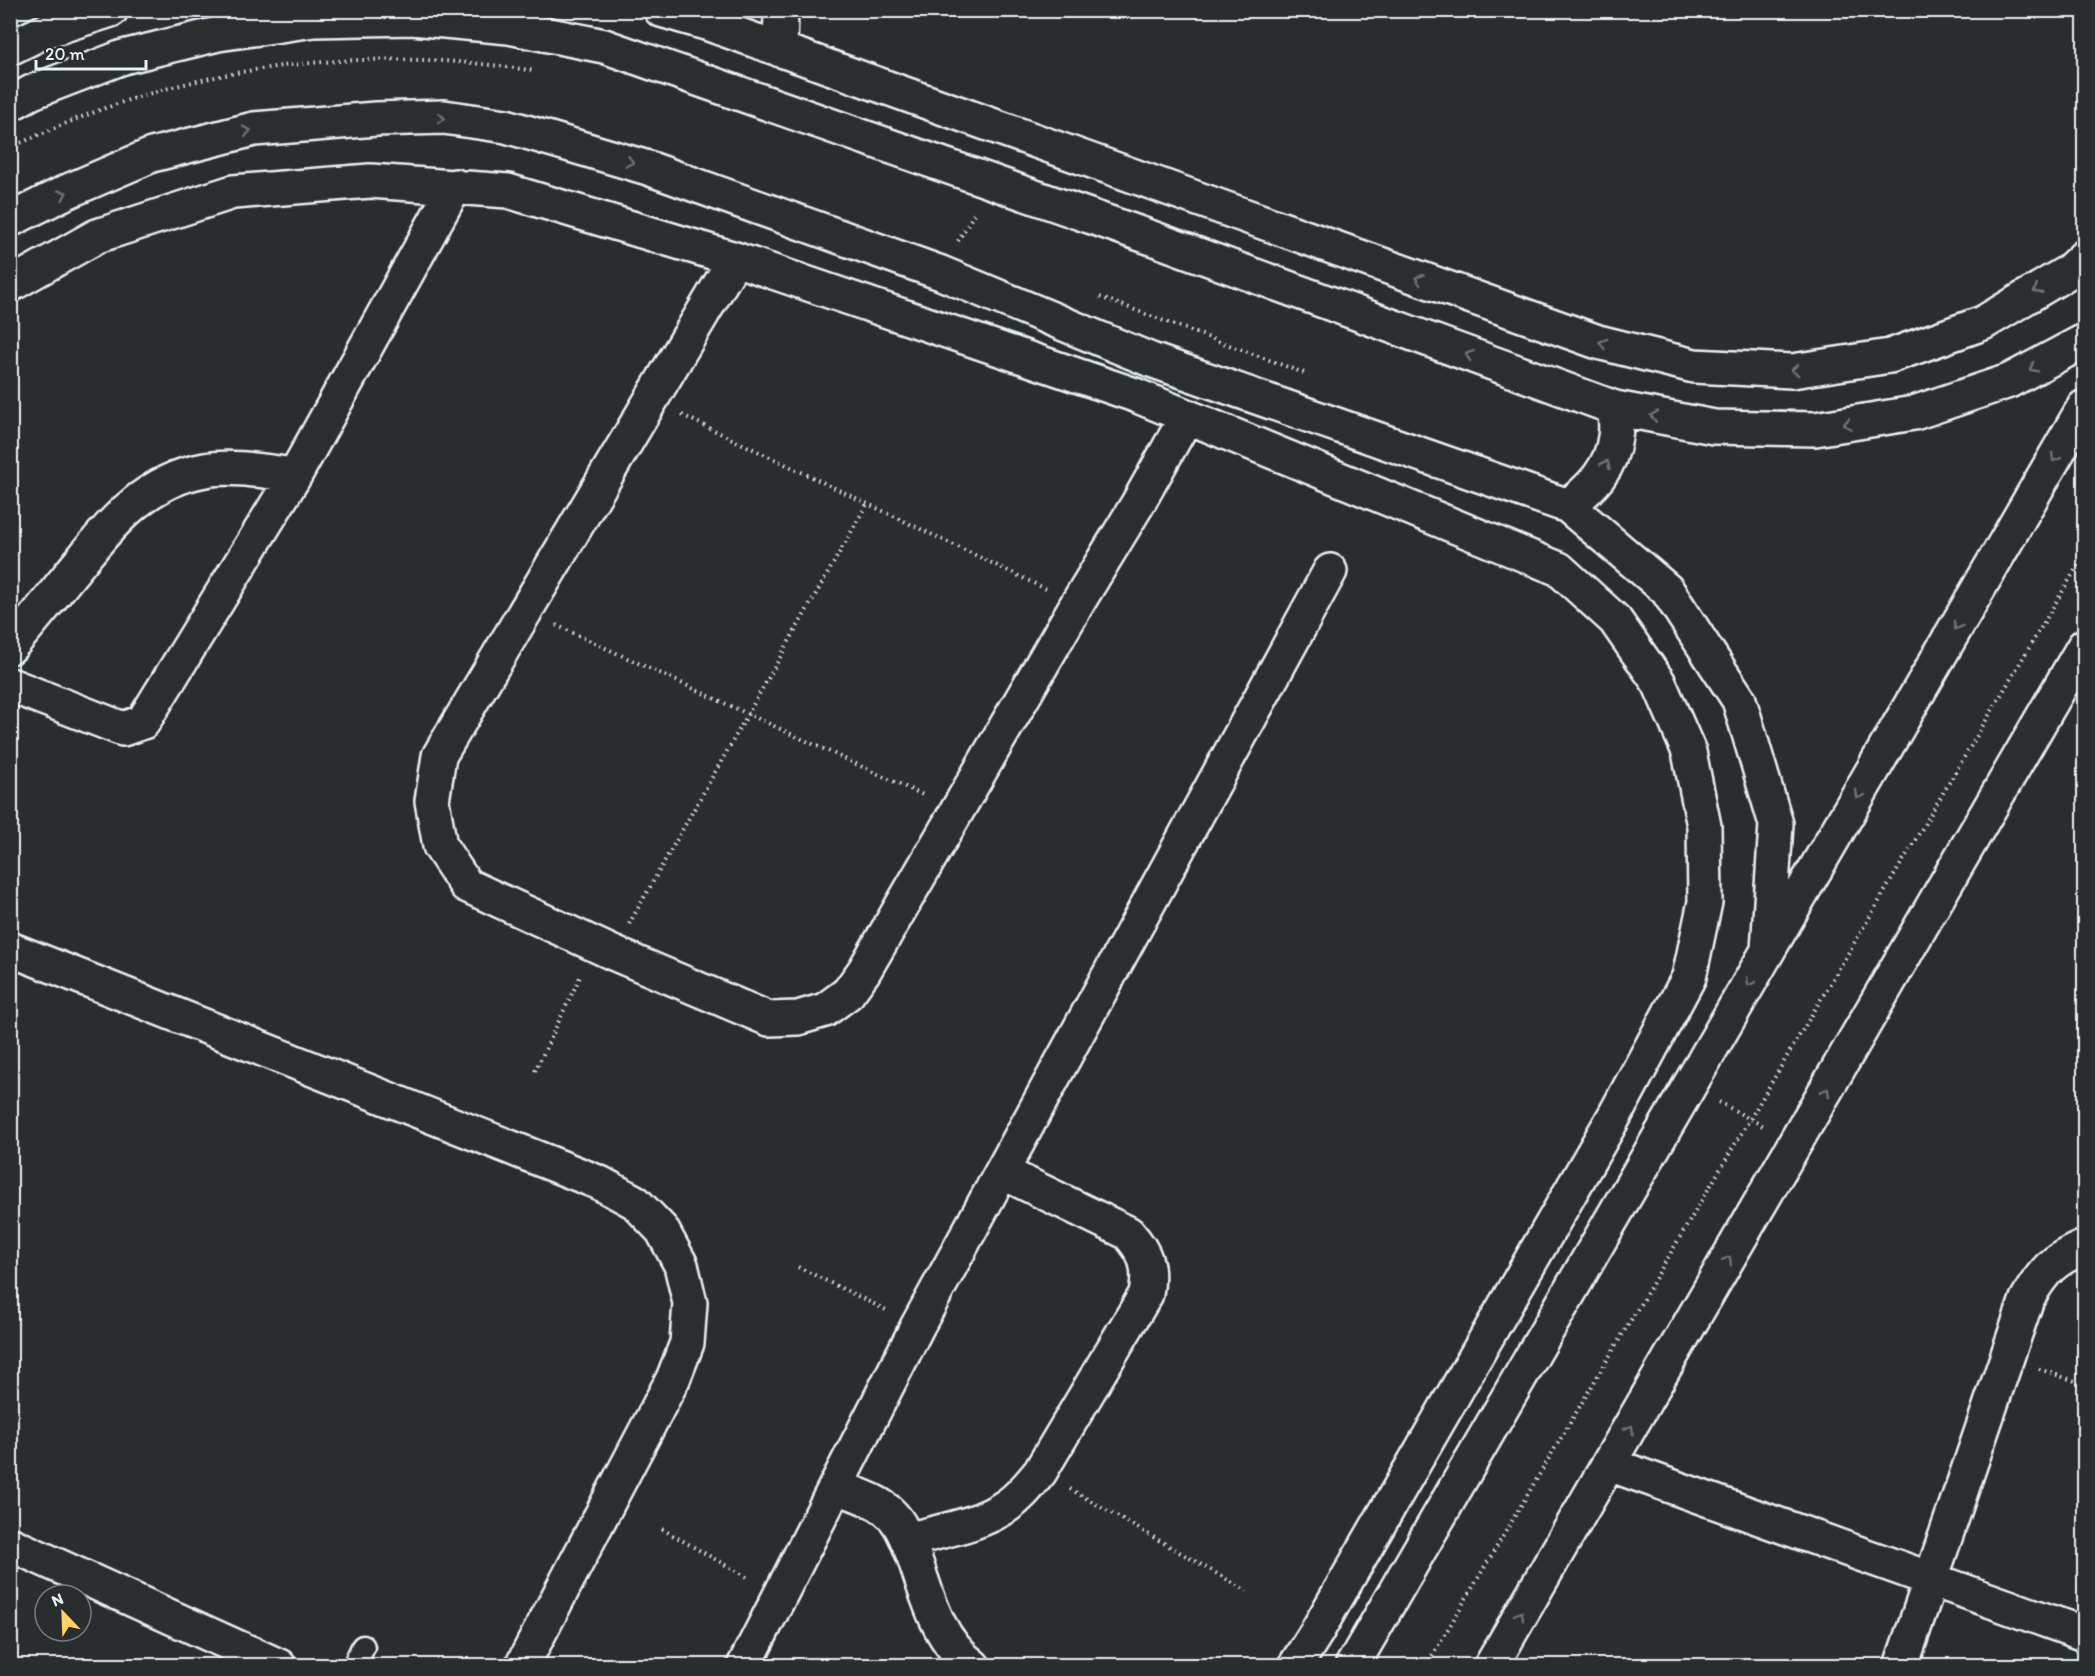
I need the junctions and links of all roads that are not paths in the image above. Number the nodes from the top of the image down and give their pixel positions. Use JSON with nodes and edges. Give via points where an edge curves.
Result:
{"nodes":[{"id":1,"x":111,"y":10,"type":"edge"},
{"id":2,"x":661,"y":10,"type":"edge"},
{"id":3,"x":781,"y":10,"type":"edge"},
{"id":4,"x":10,"y":48,"type":"edge"},
{"id":5,"x":780,"y":50,"type":"junction"},
{"id":6,"x":10,"y":104,"type":"edge"},
{"id":7,"x":455,"y":186,"type":"junction"},
{"id":8,"x":1176,"y":193,"type":"junction"},
{"id":9,"x":10,"y":220,"type":"edge"},
{"id":10,"x":1152,"y":238,"type":"junction"},
{"id":11,"x":2085,"y":257,"type":"edge"},
{"id":12,"x":735,"y":259,"type":"junction"},
{"id":13,"x":10,"y":285,"type":"edge"},
{"id":14,"x":2085,"y":341,"type":"edge"},
{"id":15,"x":1151,"y":360,"type":"junction"},
{"id":16,"x":1135,"y":395,"type":"junction"},
{"id":17,"x":2085,"y":407,"type":"edge"},
{"id":18,"x":1615,"y":408,"type":"junction"},
{"id":19,"x":1187,"y":416,"type":"junction"},
{"id":20,"x":296,"y":475,"type":"junction"},
{"id":21,"x":1568,"y":506,"type":"junction"},
{"id":22,"x":1330,"y":571,"type":"dead end"},
{"id":23,"x":2085,"y":646,"type":"edge"},
{"id":24,"x":10,"y":647,"type":"edge"},
{"id":25,"x":10,"y":685,"type":"edge"},
{"id":26,"x":10,"y":949,"type":"edge"},
{"id":27,"x":1768,"y":950,"type":"junction"},
{"id":28,"x":1002,"y":1172,"type":"junction"},
{"id":29,"x":2085,"y":1247,"type":"edge"},
{"id":30,"x":1498,"y":1317,"type":"junction"},
{"id":31,"x":1540,"y":1340,"type":"junction"},
{"id":32,"x":1609,"y":1464,"type":"junction"},
{"id":33,"x":836,"y":1486,"type":"junction"},
{"id":34,"x":907,"y":1540,"type":"junction"},
{"id":35,"x":10,"y":1544,"type":"edge"},
{"id":36,"x":1930,"y":1580,"type":"junction"},
{"id":37,"x":2085,"y":1634,"type":"edge"},
{"id":38,"x":279,"y":1665,"type":"edge"},
{"id":39,"x":522,"y":1665,"type":"edge"},
{"id":40,"x":744,"y":1665,"type":"edge"},
{"id":41,"x":973,"y":1665,"type":"edge"},
{"id":42,"x":1295,"y":1665,"type":"edge"},
{"id":43,"x":1352,"y":1665,"type":"edge"},
{"id":44,"x":1491,"y":1665,"type":"edge"},
{"id":45,"x":1901,"y":1665,"type":"edge"}],
"edges":[{"from":1,"to":4,"type":"street","via":[[45,31]]},
{"from":2,"to":5,"type":"street"},
{"from":3,"to":5,"type":"street"},
{"from":5,"to":8,"type":"street"},
{"from":6,"to":10,"type":"street","via":[[123,57],[218,34],[315,20],[412,18],[509,27],[604,46]]},
{"from":7,"to":12,"type":"street","via":[[507,191]]},
{"from":7,"to":13,"type":"street","via":[[370,181],[233,192],[97,236]]},
{"from":7,"to":20,"type":"street"},
{"from":8,"to":10,"type":"street"},
{"from":11,"to":8,"type":"street","one_way":true,"via":[[2068,272],[1983,323],[1890,356],[1792,371],[1694,366],[1598,342]]},
{"from":9,"to":15,"type":"street","one_way":true,"via":[[152,155],[254,129],[444,117],[506,126],[648,168],[941,273]]},
{"from":18,"to":10,"type":"street","one_way":true},
{"from":12,"to":16,"type":"street"},
{"from":12,"to":19,"type":"street","via":[[439,756],[432,801],[440,846],[466,885],[769,1019],[798,1018],[825,1010],[848,993],[864,970]]},
{"from":14,"to":18,"type":"street","one_way":true,"via":[[2009,381],[1924,410],[1815,429],[1714,427]]},
{"from":15,"to":16,"type":"street"},
{"from":15,"to":21,"type":"street"},
{"from":16,"to":19,"type":"street"},
{"from":17,"to":27,"type":"street","one_way":true},
{"from":21,"to":18,"type":"street","one_way":true,"via":[[1591,488],[1607,465],[1616,437]]},
{"from":19,"to":30,"type":"street","via":[[1559,569],[1614,620],[1659,683],[1689,752],[1704,826],[1705,892],[1689,977],[1615,1115]]},
{"from":20,"to":24,"type":"street","via":[[205,470],[163,485],[136,501],[114,521]]},
{"from":20,"to":25,"type":"street","via":[[143,722],[123,729]]},
{"from":21,"to":27,"type":"street","via":[[1667,590],[1739,699],[1776,824]]},
{"from":22,"to":28,"type":"street"},
{"from":32,"to":23,"type":"street","one_way":true},
{"from":26,"to":39,"type":"street","via":[[600,1183],[634,1202],[662,1230],[681,1265],[690,1303],[687,1342],[673,1379]]},
{"from":27,"to":31,"type":"street","one_way":true},
{"from":28,"to":33,"type":"street"},
{"from":28,"to":34,"type":"street","via":[[1128,1233],[1147,1261],[1146,1294],[1026,1490],[993,1514]]},
{"from":29,"to":36,"type":"street","via":[[2063,1256],[2042,1274],[2027,1299]]},
{"from":30,"to":31,"type":"street"},
{"from":30,"to":42,"type":"street"},
{"from":31,"to":43,"type":"street"},
{"from":32,"to":36,"type":"street"},
{"from":44,"to":32,"type":"street","one_way":true},
{"from":33,"to":34,"type":"street","via":[[883,1507],[892,1514]]},
{"from":33,"to":40,"type":"street"},
{"from":34,"to":41,"type":"street","via":[[941,1631],[950,1645]]},
{"from":35,"to":38,"type":"street"},
{"from":36,"to":37,"type":"street"},
{"from":36,"to":45,"type":"street"}]}
